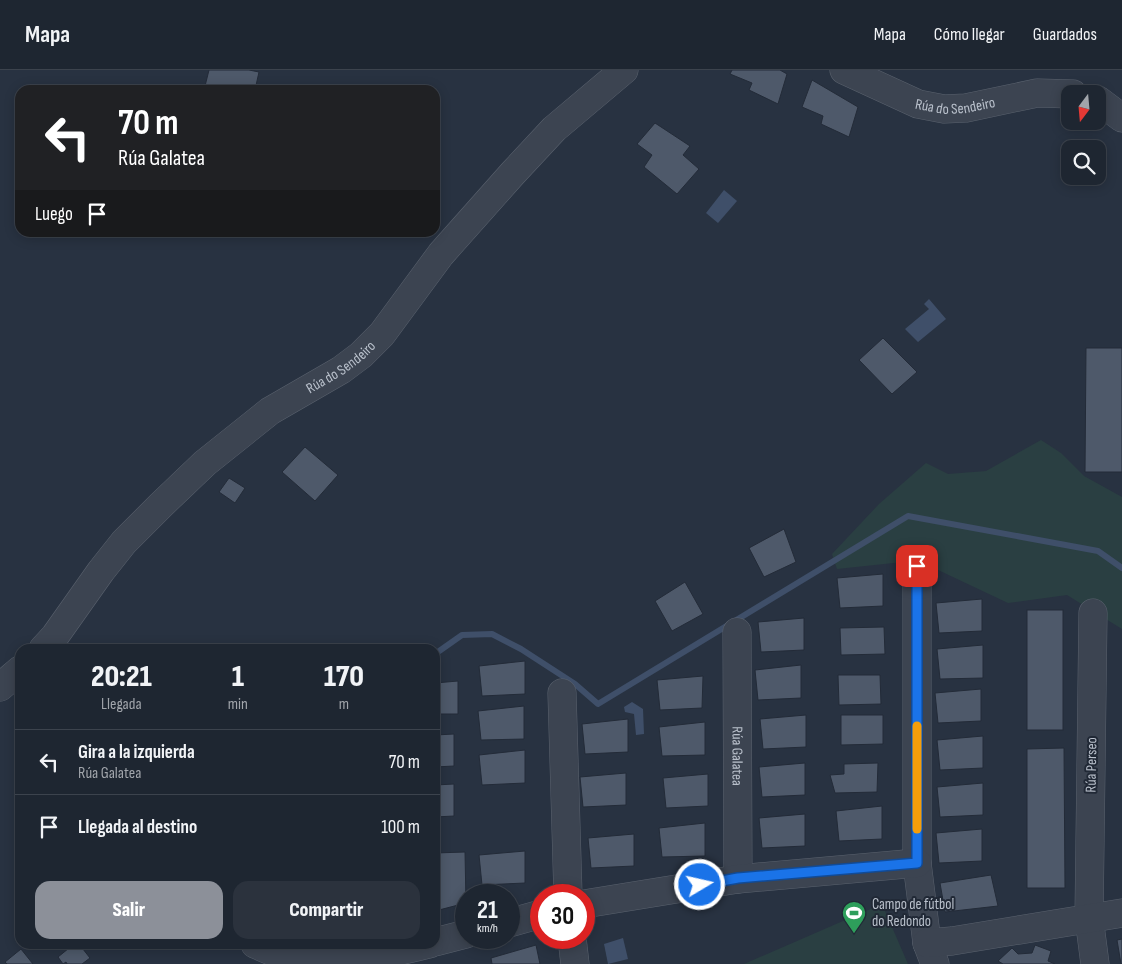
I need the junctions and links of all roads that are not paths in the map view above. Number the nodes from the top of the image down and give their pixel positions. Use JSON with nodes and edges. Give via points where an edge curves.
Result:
{"nodes":[{"id":1,"x":624,"y":70,"type":"edge"},
{"id":2,"x":844,"y":70,"type":"edge"},
{"id":3,"x":1061,"y":94,"type":"edge"},
{"id":4,"x":917,"y":566,"type":"dead end"},
{"id":5,"x":1093,"y":613,"type":"dead end"},
{"id":6,"x":737,"y":632,"type":"dead end"},
{"id":7,"x":48,"y":644,"type":"edge"},
{"id":8,"x":15,"y":674,"type":"edge"},
{"id":9,"x":0,"y":687,"type":"edge"},
{"id":10,"x":562,"y":693,"type":"dead end"},
{"id":11,"x":917,"y":863,"type":"junction"},
{"id":12,"x":738,"y":878,"type":"junction"},
{"id":13,"x":568,"y":884,"type":"edge"},
{"id":14,"x":595,"y":902,"type":"edge"},
{"id":15,"x":1122,"y":912,"type":"edge"},
{"id":16,"x":1089,"y":918,"type":"junction"},
{"id":17,"x":455,"y":937,"type":"edge"},
{"id":18,"x":440,"y":941,"type":"edge"},
{"id":19,"x":268,"y":949,"type":"edge"},
{"id":20,"x":413,"y":949,"type":"edge"},
{"id":21,"x":573,"y":949,"type":"edge"},
{"id":22,"x":401,"y":953,"type":"edge"},
{"id":23,"x":931,"y":954,"type":"edge"},
{"id":24,"x":575,"y":964,"type":"edge"},
{"id":25,"x":1095,"y":964,"type":"edge"}],
"edges":[{"from":1,"to":7,"type":"street","name":"Rúa do Sendeiro","via":[[554,130],[513,173],[441,254],[382,334],[361,356],[270,411],[205,463],[161,505],[112,557]]},
{"from":2,"to":3,"type":"street","name":"Rúa do Sendeiro","via":[[918,104],[944,109],[966,108],[1037,93]]},
{"from":4,"to":11,"type":"street"},
{"from":5,"to":16,"type":"street","name":"Rúa Perseo"},
{"from":6,"to":12,"type":"street","name":"Rúa Galatea"},
{"from":8,"to":9,"type":"street"},
{"from":10,"to":13,"type":"street"},
{"from":11,"to":12,"type":"street"},
{"from":11,"to":23,"type":"street"},
{"from":12,"to":14,"type":"street"},
{"from":15,"to":16,"type":"street"},
{"from":16,"to":23,"type":"street","via":[[952,941]]},
{"from":16,"to":25,"type":"street","name":"Rúa Perseo"},
{"from":17,"to":18,"type":"street"},
{"from":19,"to":22,"type":"street","via":[[291,958],[322,963]]},
{"from":20,"to":22,"type":"street"},
{"from":21,"to":24,"type":"street"}]}
